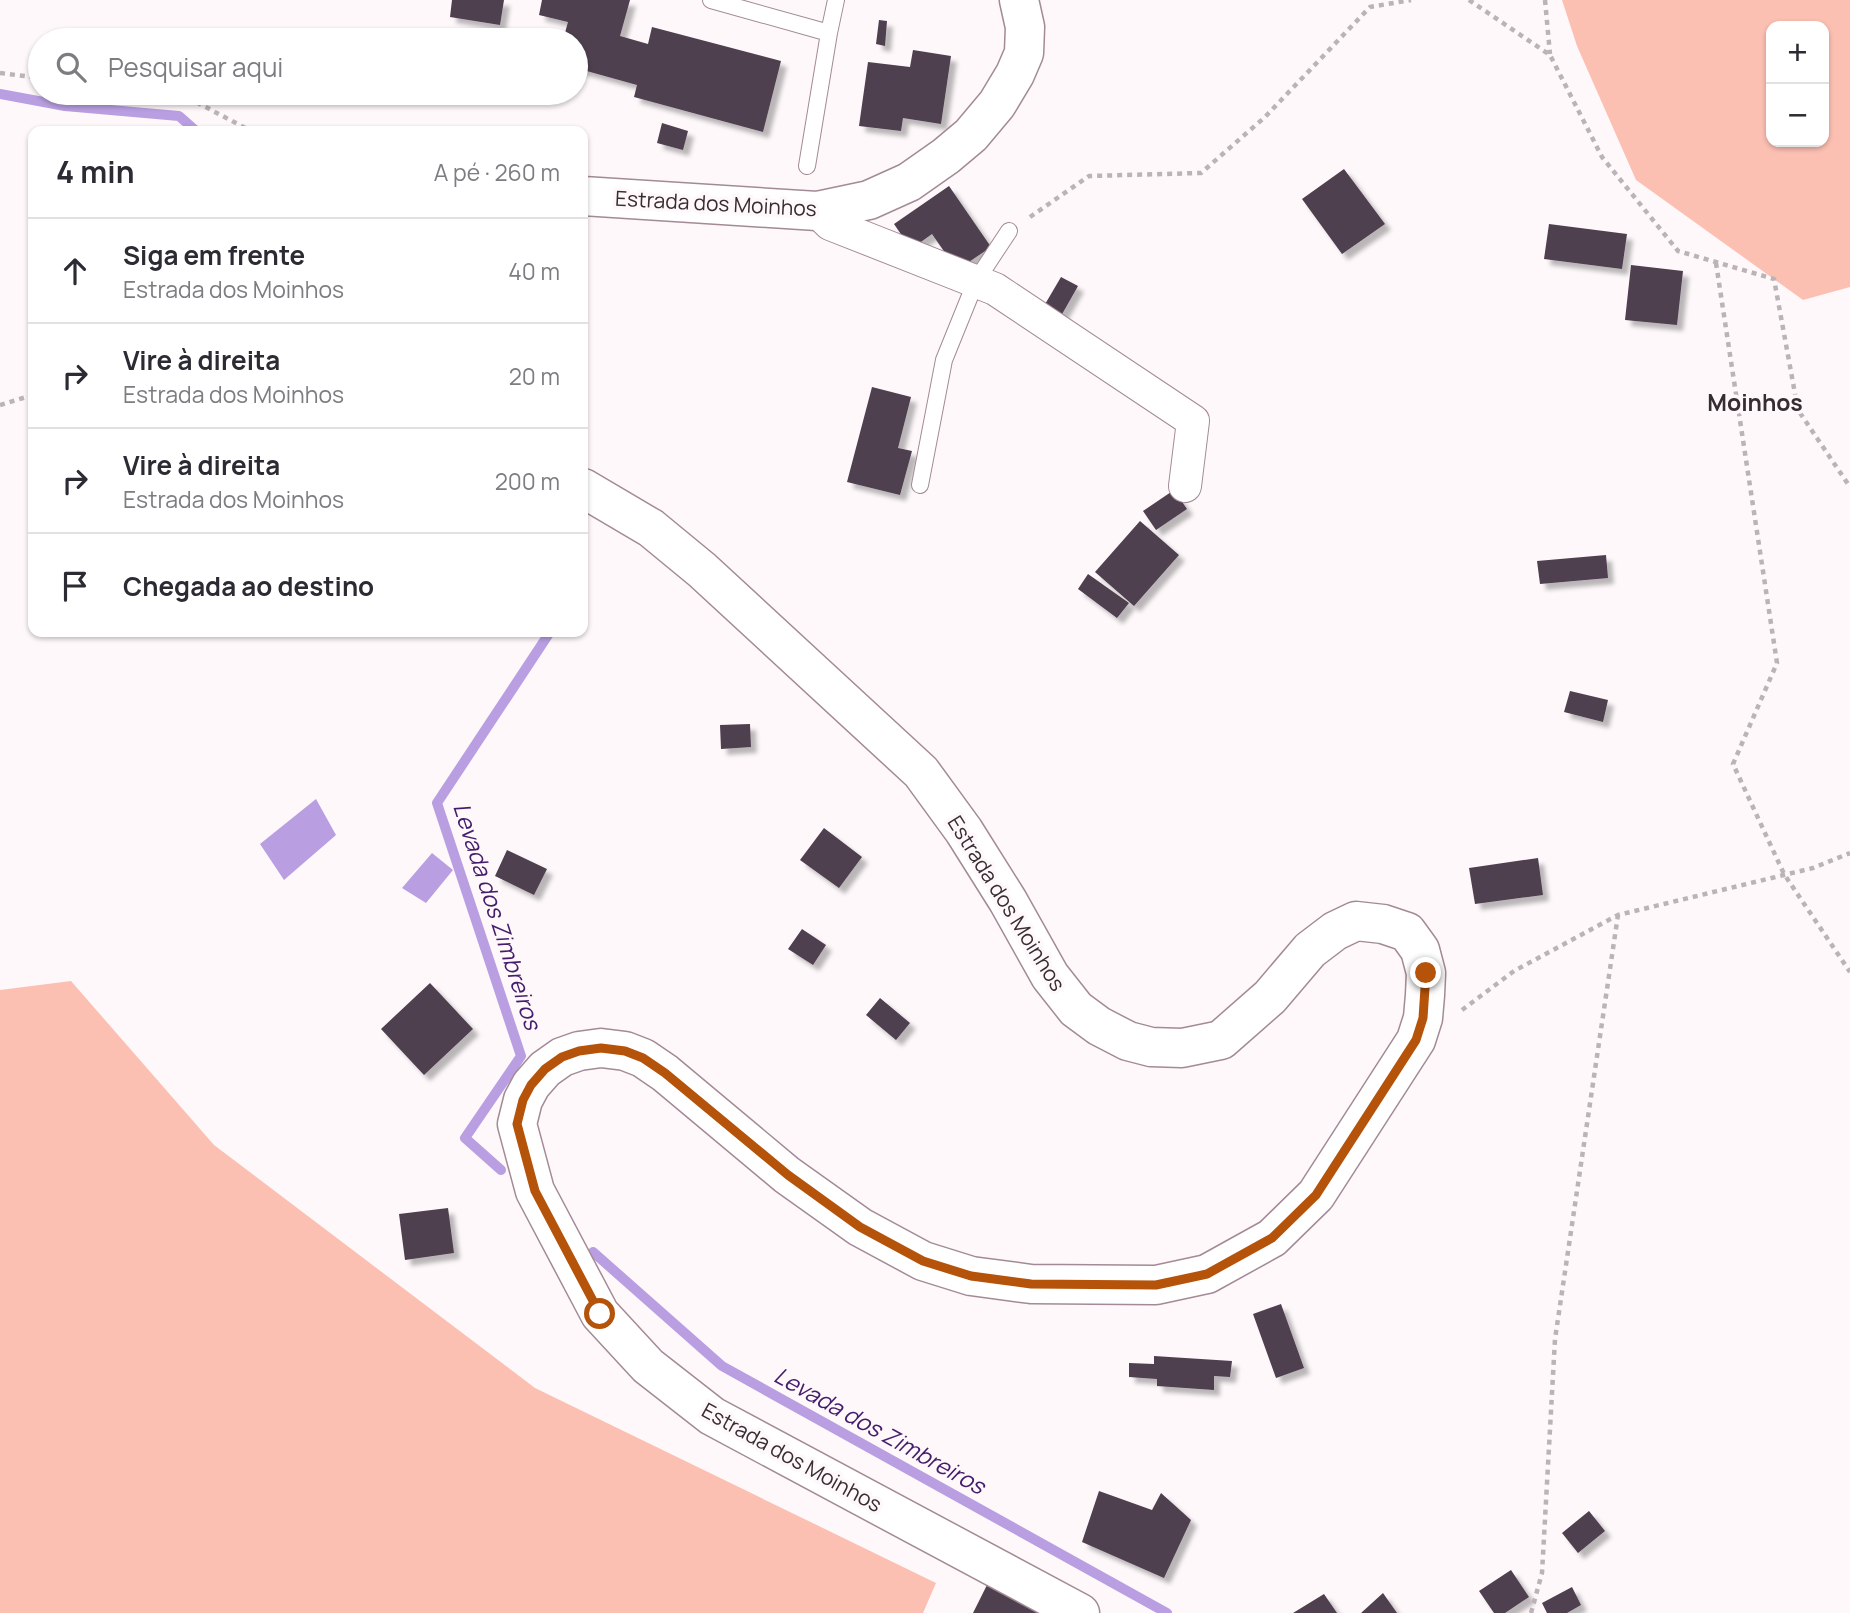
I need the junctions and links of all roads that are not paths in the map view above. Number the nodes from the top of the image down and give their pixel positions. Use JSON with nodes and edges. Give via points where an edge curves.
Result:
{"nodes":[{"id":1,"x":710,"y":0,"type":"edge"},
{"id":2,"x":836,"y":0,"type":"edge"},
{"id":3,"x":1019,"y":0,"type":"edge"},
{"id":4,"x":829,"y":33,"type":"junction"},
{"id":5,"x":807,"y":166,"type":"dead end"},
{"id":6,"x":588,"y":196,"type":"edge"},
{"id":7,"x":817,"y":211,"type":"junction"},
{"id":8,"x":1009,"y":232,"type":"road end"},
{"id":9,"x":976,"y":281,"type":"junction"},
{"id":10,"x":920,"y":485,"type":"dead end"},
{"id":11,"x":1185,"y":486,"type":"dead end"},
{"id":12,"x":588,"y":491,"type":"edge"},
{"id":13,"x":1080,"y":1613,"type":"edge"}],
"edges":[{"from":1,"to":4,"type":"lane"},
{"from":2,"to":4,"type":"lane"},
{"from":3,"to":7,"type":"street","name":"Estrada dos Moinhos","via":[[1026,27],[1024,53],[998,104],[971,135],[909,182],[869,200]]},
{"from":4,"to":5,"type":"lane"},
{"from":6,"to":7,"type":"street","name":"Estrada dos Moinhos"},
{"from":7,"to":9,"type":"street","via":[[830,225]]},
{"from":8,"to":9,"type":"lane"},
{"from":9,"to":10,"type":"lane","via":[[944,360]]},
{"from":9,"to":11,"type":"street","via":[[995,289],[1193,421]]},
{"from":12,"to":13,"type":"street","name":"Estrada dos Moinhos","via":[[651,528],[702,570],[921,772],[964,831],[1050,976],[1076,1009],[1100,1026],[1151,1047],[1182,1048],[1221,1040],[1270,997],[1310,950],[1335,930],[1356,921],[1407,932],[1420,950],[1426,973],[1423,1018],[1416,1040],[1316,1195],[1272,1238],[1207,1274],[1156,1285],[1031,1284],[971,1276],[923,1261],[860,1227],[788,1175],[665,1073],[625,1051],[601,1048],[562,1057],[545,1069],[523,1100],[517,1124],[535,1191],[600,1314],[648,1366],[712,1416]]}]}
